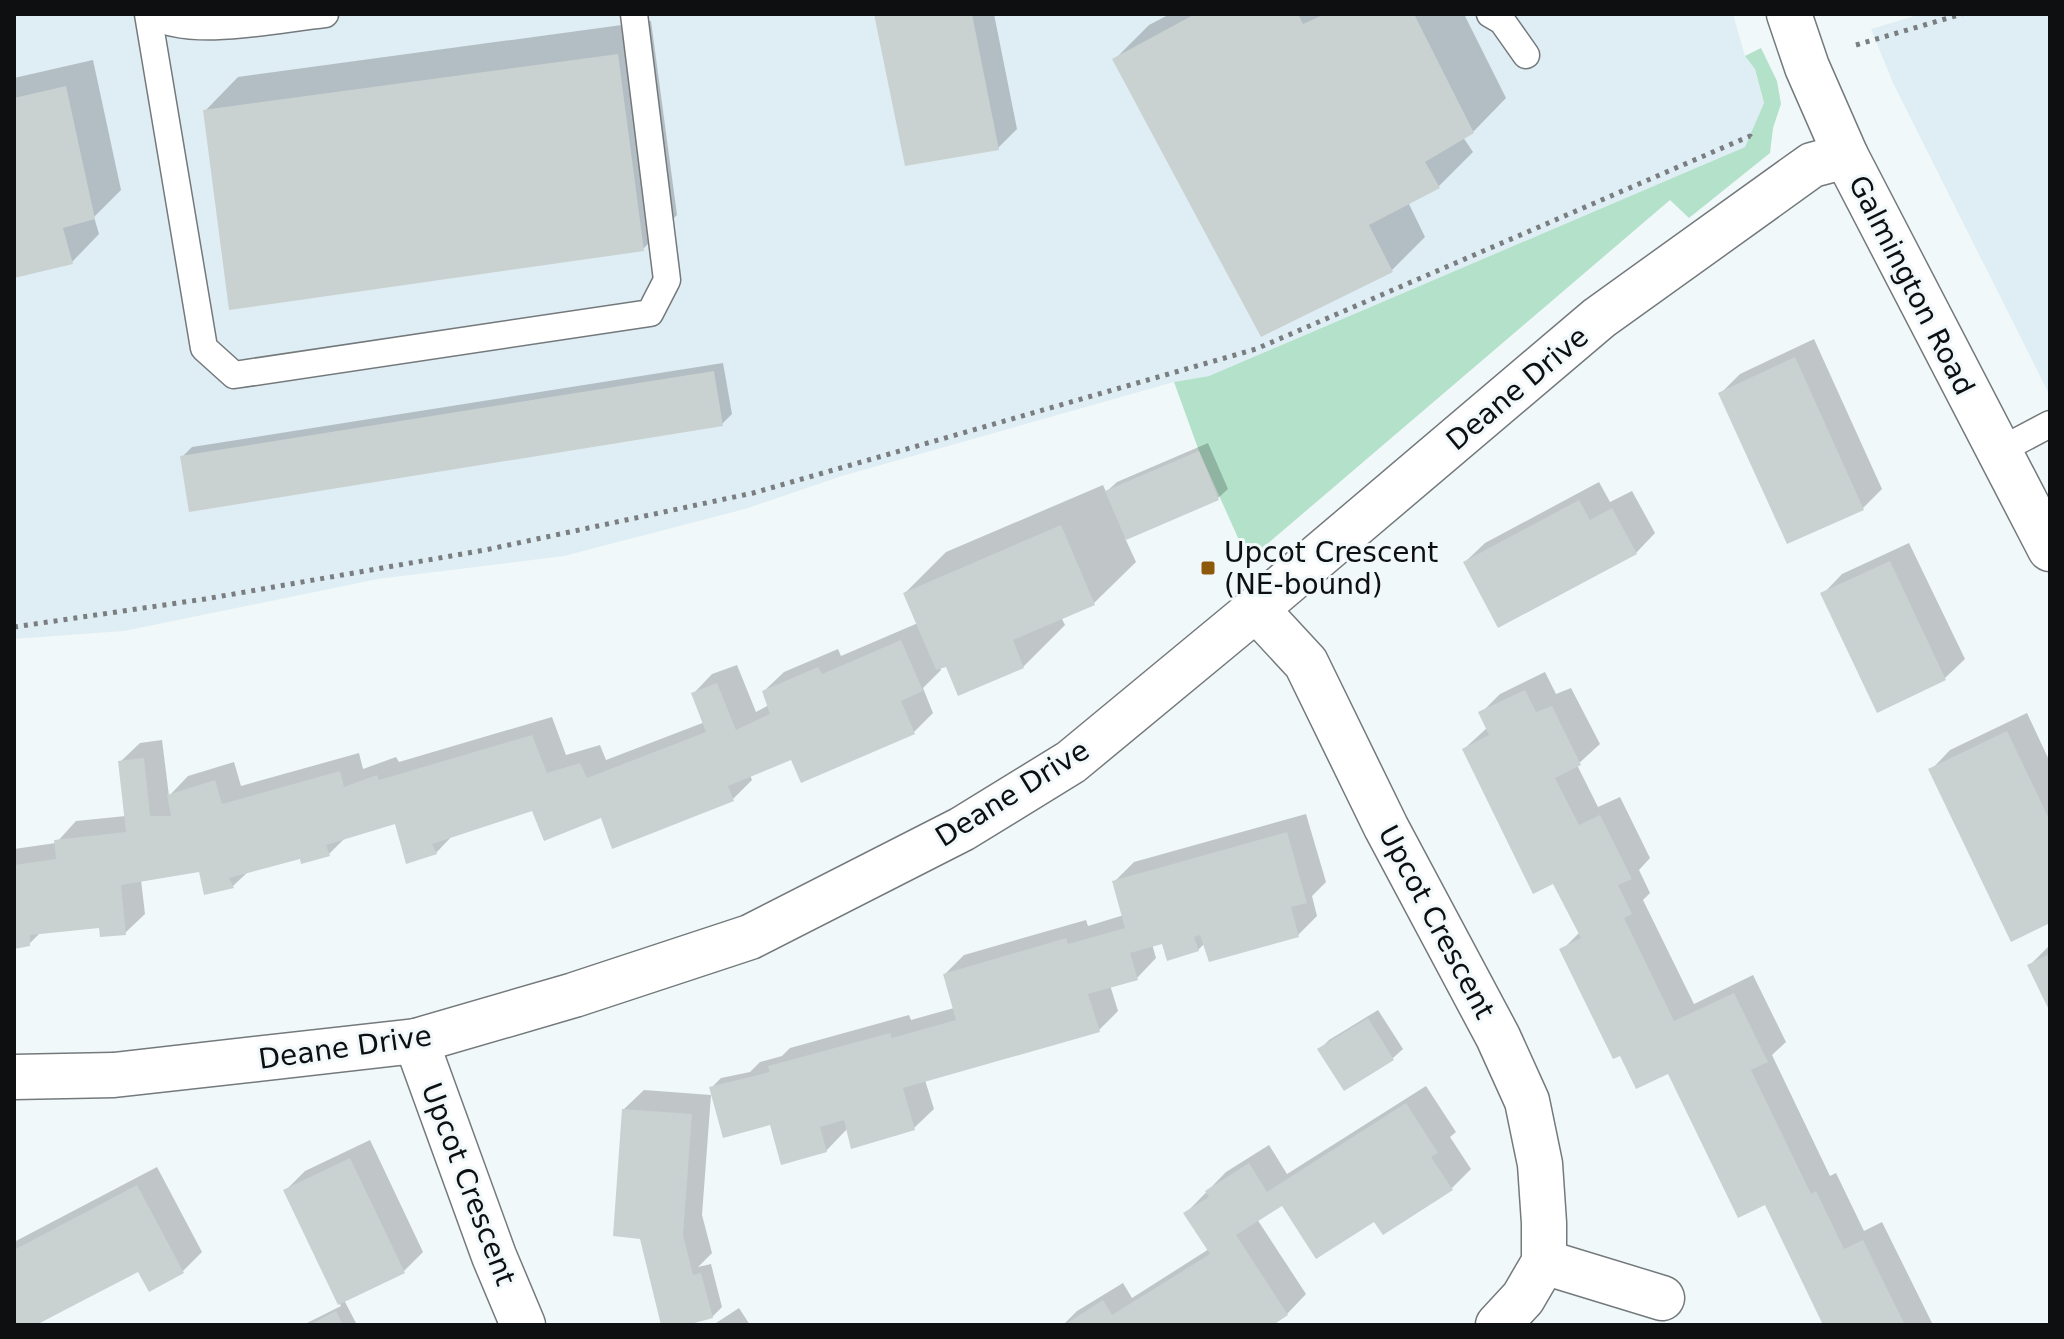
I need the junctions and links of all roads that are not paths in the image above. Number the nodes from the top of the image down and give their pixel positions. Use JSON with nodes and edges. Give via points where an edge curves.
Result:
{"nodes":[{"id":1,"x":149,"y":14,"type":"edge"},
{"id":2,"x":325,"y":14,"type":"edge"},
{"id":3,"x":634,"y":14,"type":"edge"},
{"id":4,"x":1490,"y":14,"type":"edge"},
{"id":5,"x":1795,"y":31,"type":"edge"},
{"id":6,"x":1526,"y":55,"type":"dead end"},
{"id":7,"x":1846,"y":156,"type":"junction"},
{"id":8,"x":2050,"y":424,"type":"edge"},
{"id":9,"x":1997,"y":452,"type":"junction"},
{"id":10,"x":2050,"y":549,"type":"edge"},
{"id":11,"x":1256,"y":609,"type":"junction"},
{"id":12,"x":416,"y":1041,"type":"junction"},
{"id":13,"x":14,"y":1077,"type":"edge"},
{"id":14,"x":1544,"y":1262,"type":"junction"},
{"id":15,"x":1662,"y":1298,"type":"dead end"},
{"id":16,"x":523,"y":1325,"type":"edge"},
{"id":17,"x":1498,"y":1325,"type":"edge"}],
"edges":[{"from":1,"to":2,"type":"lane","via":[[196,28]]},
{"from":1,"to":3,"type":"lane","via":[[204,348],[234,375],[650,313],[667,280]]},
{"from":4,"to":6,"type":"lane","via":[[1502,21]]},
{"from":5,"to":7,"type":"street","name":"Galmington Road"},
{"from":7,"to":9,"type":"street","name":"Galmington Road"},
{"from":7,"to":11,"type":"street","name":"Deane Drive","via":[[1812,165],[1599,318]]},
{"from":8,"to":9,"type":"lane"},
{"from":9,"to":10,"type":"street","name":"Galmington Road"},
{"from":11,"to":12,"type":"street","name":"Deane Drive","via":[[1071,762],[962,829],[750,937]]},
{"from":11,"to":14,"type":"street","name":"Upcot Crescent","via":[[1306,663],[1527,1101],[1540,1164]]},
{"from":12,"to":13,"type":"street","name":"Deane Drive","via":[[114,1075]]},
{"from":12,"to":16,"type":"street","name":"Upcot Crescent"},
{"from":14,"to":15,"type":"street"},
{"from":14,"to":17,"type":"street","via":[[1523,1298]]}]}
